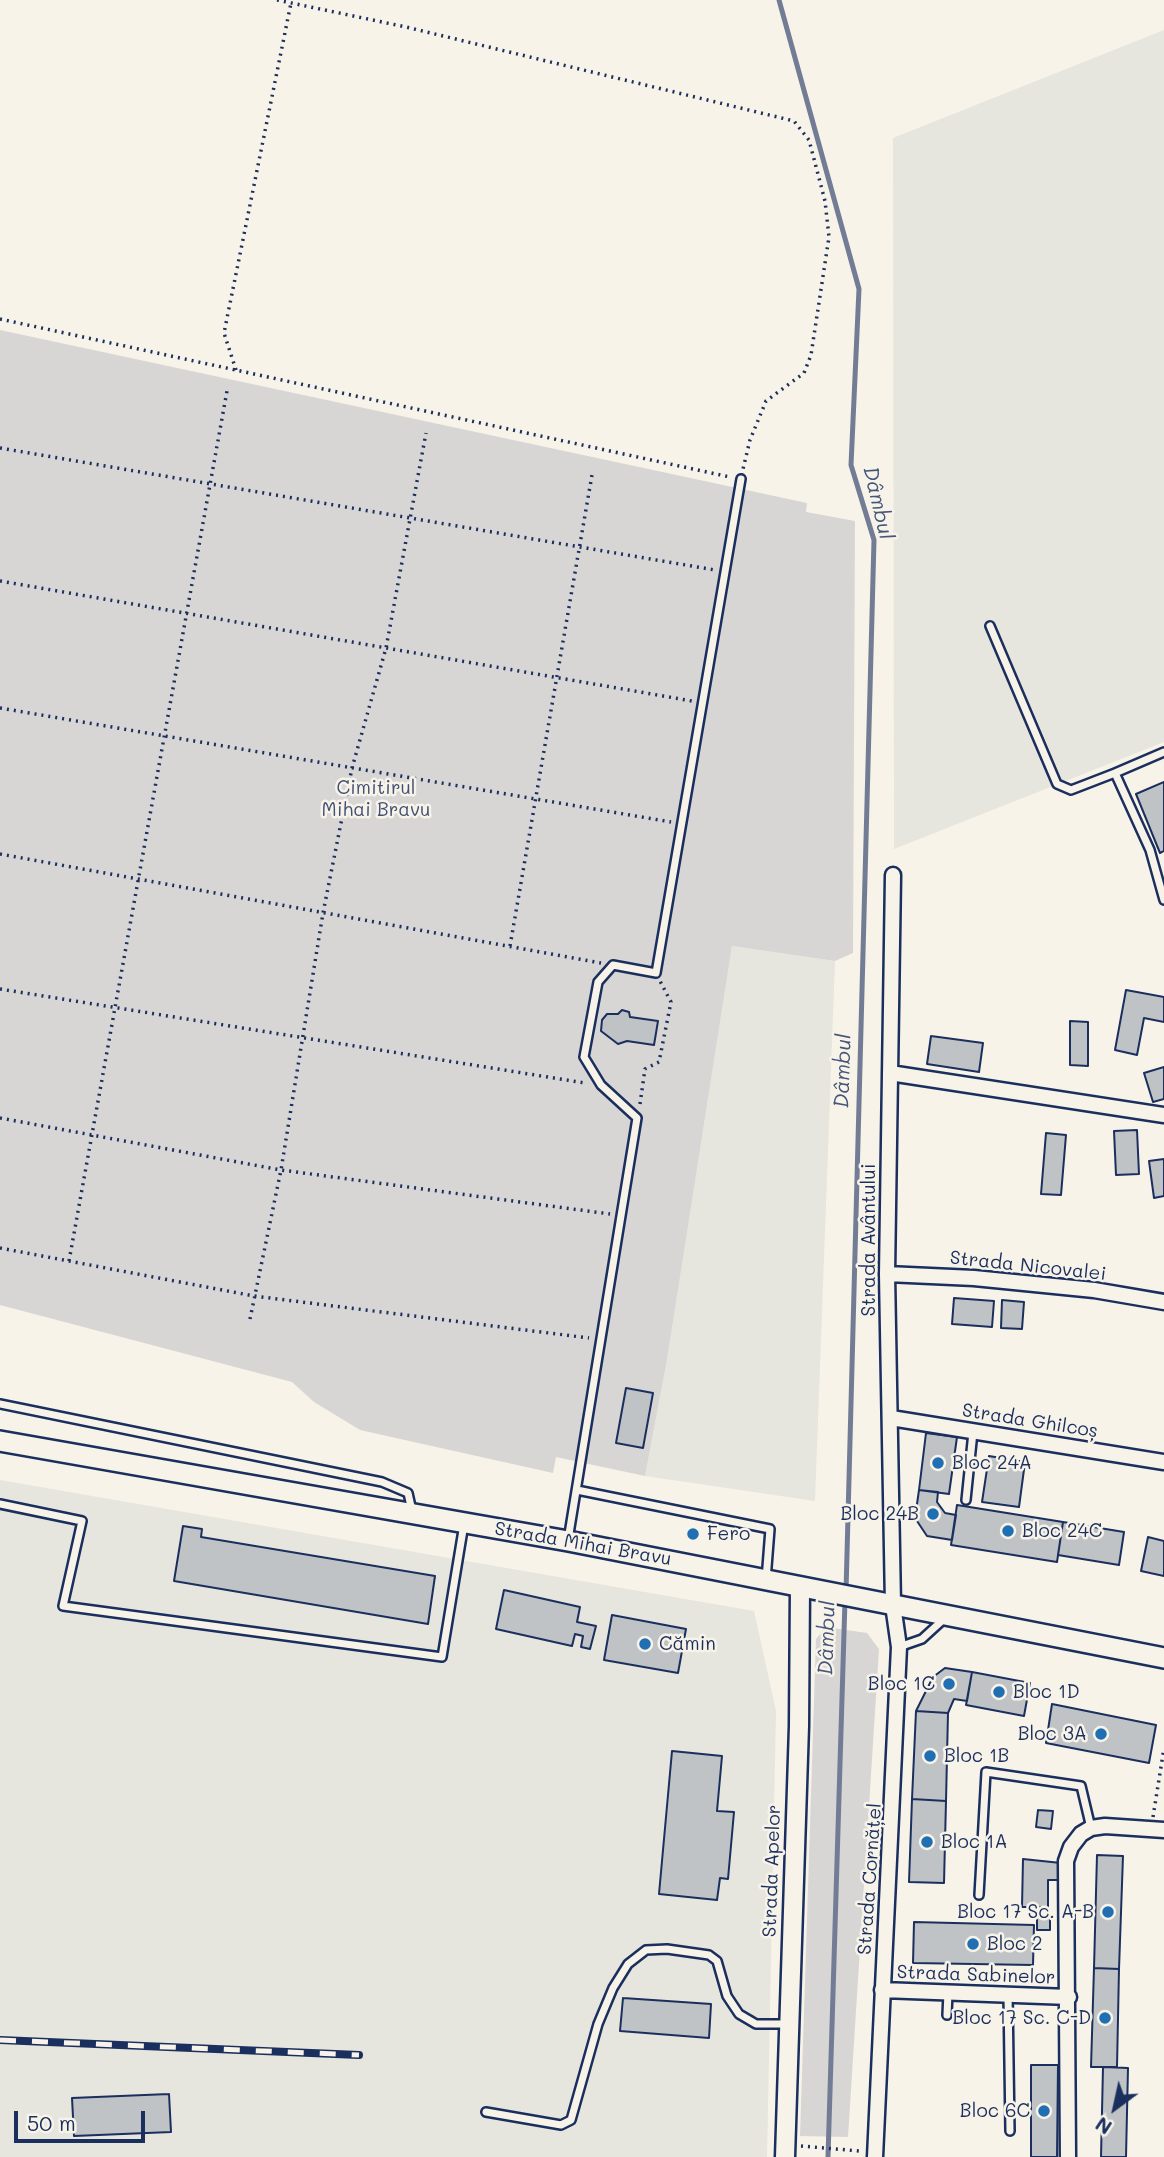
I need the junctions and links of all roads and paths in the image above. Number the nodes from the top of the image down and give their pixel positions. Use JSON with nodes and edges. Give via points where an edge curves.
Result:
{"nodes":[{"id":1,"x":277,"y":0,"type":"edge"},
{"id":2,"x":291,"y":3,"type":"junction"},
{"id":3,"x":0,"y":319,"type":"edge"},
{"id":4,"x":236,"y":370,"type":"junction"},
{"id":5,"x":227,"y":391,"type":"dead end"},
{"id":6,"x":426,"y":433,"type":"dead end"},
{"id":7,"x":0,"y":448,"type":"edge"},
{"id":8,"x":592,"y":475,"type":"dead end"},
{"id":9,"x":741,"y":479,"type":"junction"},
{"id":10,"x":209,"y":484,"type":"junction"},
{"id":11,"x":411,"y":518,"type":"junction"},
{"id":12,"x":579,"y":547,"type":"junction"},
{"id":13,"x":727,"y":572,"type":"junction"},
{"id":14,"x":0,"y":581,"type":"edge"},
{"id":15,"x":188,"y":613,"type":"junction"},
{"id":16,"x":990,"y":626,"type":"dead end"},
{"id":17,"x":386,"y":648,"type":"junction"},
{"id":18,"x":556,"y":677,"type":"junction"},
{"id":19,"x":704,"y":703,"type":"junction"},
{"id":20,"x":0,"y":708,"type":"edge"},
{"id":21,"x":167,"y":736,"type":"junction"},
{"id":22,"x":1164,"y":752,"type":"edge"},
{"id":23,"x":352,"y":768,"type":"junction"},
{"id":24,"x":1115,"y":773,"type":"junction"},
{"id":25,"x":537,"y":799,"type":"junction"},
{"id":26,"x":683,"y":824,"type":"junction"},
{"id":27,"x":0,"y":854,"type":"edge"},
{"id":28,"x":893,"y":875,"type":"dead end"},
{"id":29,"x":140,"y":880,"type":"junction"},
{"id":30,"x":1164,"y":900,"type":"edge"},
{"id":31,"x":323,"y":913,"type":"junction"},
{"id":32,"x":510,"y":946,"type":"junction"},
{"id":33,"x":613,"y":965,"type":"junction"},
{"id":34,"x":656,"y":973,"type":"junction"},
{"id":35,"x":0,"y":989,"type":"edge"},
{"id":36,"x":117,"y":1007,"type":"junction"},
{"id":37,"x":303,"y":1037,"type":"junction"},
{"id":38,"x":890,"y":1073,"type":"junction"},
{"id":39,"x":601,"y":1085,"type":"junction"},
{"id":40,"x":1164,"y":1115,"type":"edge"},
{"id":41,"x":0,"y":1118,"type":"edge"},
{"id":42,"x":637,"y":1118,"type":"junction"},
{"id":43,"x":94,"y":1135,"type":"junction"},
{"id":44,"x":281,"y":1170,"type":"junction"},
{"id":45,"x":621,"y":1216,"type":"junction"},
{"id":46,"x":0,"y":1248,"type":"edge"},
{"id":47,"x":69,"y":1261,"type":"junction"},
{"id":48,"x":887,"y":1274,"type":"junction"},
{"id":49,"x":254,"y":1296,"type":"junction"},
{"id":50,"x":1164,"y":1302,"type":"edge"},
{"id":51,"x":250,"y":1319,"type":"dead end"},
{"id":52,"x":602,"y":1339,"type":"junction"},
{"id":53,"x":0,"y":1404,"type":"edge"},
{"id":54,"x":891,"y":1418,"type":"junction"},
{"id":55,"x":973,"y":1431,"type":"junction"},
{"id":56,"x":0,"y":1441,"type":"edge"},
{"id":57,"x":1164,"y":1462,"type":"edge"},
{"id":58,"x":577,"y":1490,"type":"junction"},
{"id":59,"x":966,"y":1500,"type":"dead end"},
{"id":60,"x":0,"y":1504,"type":"edge"},
{"id":61,"x":413,"y":1514,"type":"junction"},
{"id":62,"x":464,"y":1523,"type":"junction"},
{"id":63,"x":568,"y":1541,"type":"junction"},
{"id":64,"x":766,"y":1580,"type":"junction"},
{"id":65,"x":800,"y":1587,"type":"junction"},
{"id":66,"x":884,"y":1603,"type":"junction"},
{"id":67,"x":948,"y":1615,"type":"junction"},
{"id":68,"x":899,"y":1647,"type":"junction"},
{"id":69,"x":1164,"y":1658,"type":"edge"},
{"id":70,"x":1164,"y":1748,"type":"edge"},
{"id":71,"x":1091,"y":1828,"type":"junction"},
{"id":72,"x":1157,"y":1830,"type":"edge"},
{"id":73,"x":979,"y":1895,"type":"dead end"},
{"id":74,"x":882,"y":1990,"type":"junction"},
{"id":75,"x":948,"y":1993,"type":"junction"},
{"id":76,"x":1008,"y":1995,"type":"junction"},
{"id":77,"x":1069,"y":1997,"type":"junction"},
{"id":78,"x":947,"y":2015,"type":"dead end"},
{"id":79,"x":788,"y":2024,"type":"junction"},
{"id":80,"x":486,"y":2112,"type":"dead end"},
{"id":81,"x":1010,"y":2131,"type":"dead end"},
{"id":82,"x":785,"y":2151,"type":"edge"},
{"id":83,"x":855,"y":2151,"type":"dead end"},
{"id":84,"x":875,"y":2157,"type":"edge"},
{"id":85,"x":1068,"y":2157,"type":"edge"}],
"edges":[{"from":1,"to":2,"type":"path"},
{"from":2,"to":4,"type":"path","via":[[224,332]]},
{"from":2,"to":9,"type":"path","via":[[794,121],[809,140],[825,201],[827,250],[811,355],[804,373],[766,401]]},
{"from":3,"to":4,"type":"path"},
{"from":4,"to":9,"type":"path"},
{"from":5,"to":10,"type":"path"},
{"from":6,"to":11,"type":"path"},
{"from":7,"to":10,"type":"path"},
{"from":8,"to":12,"type":"path"},
{"from":9,"to":13,"type":"lane"},
{"from":10,"to":11,"type":"path"},
{"from":10,"to":15,"type":"path"},
{"from":11,"to":12,"type":"path"},
{"from":11,"to":17,"type":"path"},
{"from":12,"to":13,"type":"path"},
{"from":12,"to":18,"type":"path"},
{"from":13,"to":19,"type":"lane"},
{"from":14,"to":15,"type":"path"},
{"from":15,"to":17,"type":"path"},
{"from":15,"to":21,"type":"path"},
{"from":16,"to":24,"type":"lane","via":[[1056,784],[1071,790]]},
{"from":17,"to":18,"type":"path"},
{"from":17,"to":23,"type":"path"},
{"from":18,"to":19,"type":"path"},
{"from":18,"to":25,"type":"path"},
{"from":19,"to":26,"type":"lane"},
{"from":20,"to":21,"type":"path"},
{"from":21,"to":23,"type":"path"},
{"from":21,"to":29,"type":"path"},
{"from":22,"to":24,"type":"lane"},
{"from":23,"to":25,"type":"path"},
{"from":23,"to":31,"type":"path"},
{"from":24,"to":30,"type":"lane","via":[[1150,850]]},
{"from":25,"to":26,"type":"path"},
{"from":25,"to":32,"type":"path"},
{"from":26,"to":34,"type":"lane"},
{"from":27,"to":29,"type":"path"},
{"from":28,"to":38,"type":"street","name":"Strada Avântului"},
{"from":29,"to":31,"type":"path"},
{"from":29,"to":36,"type":"path"},
{"from":31,"to":32,"type":"path"},
{"from":31,"to":37,"type":"path"},
{"from":32,"to":33,"type":"path"},
{"from":33,"to":34,"type":"lane"},
{"from":33,"to":39,"type":"lane","via":[[598,982],[584,1058]]},
{"from":34,"to":42,"type":"path","via":[[671,1002],[659,1062],[645,1069]]},
{"from":35,"to":36,"type":"path"},
{"from":36,"to":37,"type":"path"},
{"from":36,"to":43,"type":"path"},
{"from":37,"to":39,"type":"path"},
{"from":37,"to":44,"type":"path"},
{"from":38,"to":40,"type":"street"},
{"from":38,"to":48,"type":"street","name":"Strada Avântului"},
{"from":39,"to":42,"type":"lane"},
{"from":41,"to":43,"type":"path"},
{"from":42,"to":45,"type":"lane"},
{"from":43,"to":44,"type":"path"},
{"from":43,"to":47,"type":"path"},
{"from":44,"to":45,"type":"path"},
{"from":44,"to":49,"type":"path"},
{"from":45,"to":52,"type":"lane"},
{"from":46,"to":47,"type":"path"},
{"from":47,"to":49,"type":"path"},
{"from":48,"to":50,"type":"street","name":"Strada Nicovalei","via":[[1094,1290]]},
{"from":48,"to":54,"type":"street","name":"Strada Avântului"},
{"from":49,"to":51,"type":"path"},
{"from":49,"to":52,"type":"path"},
{"from":52,"to":58,"type":"lane"},
{"from":53,"to":61,"type":"lane","via":[[382,1482],[408,1493]]},
{"from":54,"to":55,"type":"street","name":"Strada Ghilcoș"},
{"from":54,"to":66,"type":"street","name":"Strada Avântului"},
{"from":55,"to":57,"type":"street","name":"Strada Ghilcoș"},
{"from":55,"to":59,"type":"lane"},
{"from":56,"to":61,"type":"main road","name":"Strada Mihai Bravu"},
{"from":58,"to":63,"type":"lane"},
{"from":58,"to":64,"type":"lane","via":[[770,1529]]},
{"from":60,"to":62,"type":"lane","via":[[82,1521],[63,1606],[442,1657]]},
{"from":61,"to":62,"type":"main road","name":"Strada Mihai Bravu"},
{"from":62,"to":63,"type":"main road","name":"Strada Mihai Bravu"},
{"from":63,"to":64,"type":"main road","name":"Strada Mihai Bravu"},
{"from":64,"to":65,"type":"main road","name":"Strada Mihai Bravu"},
{"from":65,"to":66,"type":"main road","name":"Strada Mihai Bravu"},
{"from":65,"to":79,"type":"street","name":"Strada Apelor"},
{"from":66,"to":67,"type":"main road","name":"Strada Mihai Bravu"},
{"from":66,"to":68,"type":"street","name":"Strada Cornățel"},
{"from":67,"to":68,"type":"lane","via":[[922,1639]]},
{"from":67,"to":69,"type":"main road","name":"Strada Mihai Bravu"},
{"from":68,"to":74,"type":"street","name":"Strada Cornățel"},
{"from":70,"to":72,"type":"path"},
{"from":71,"to":72,"type":"street"},
{"from":71,"to":73,"type":"lane","via":[[1081,1786],[986,1772]]},
{"from":71,"to":77,"type":"street","name":"Strada Sabinelor","via":[[1071,1847],[1066,1861]]},
{"from":74,"to":75,"type":"street","name":"Strada Sabinelor"},
{"from":74,"to":84,"type":"street","name":"Strada Cornățel"},
{"from":75,"to":76,"type":"street","name":"Strada Sabinelor"},
{"from":75,"to":78,"type":"lane"},
{"from":76,"to":77,"type":"street","name":"Strada Sabinelor"},
{"from":76,"to":81,"type":"lane"},
{"from":77,"to":85,"type":"street","name":"Strada Sabinelor"},
{"from":79,"to":80,"type":"lane","via":[[756,2024],[739,2014],[727,1996],[717,1961],[709,1955],[646,1950],[628,1964],[613,1988],[570,2120],[561,2125]]},
{"from":79,"to":82,"type":"street","name":"Strada Apelor"},
{"from":82,"to":83,"type":"path"}]}
